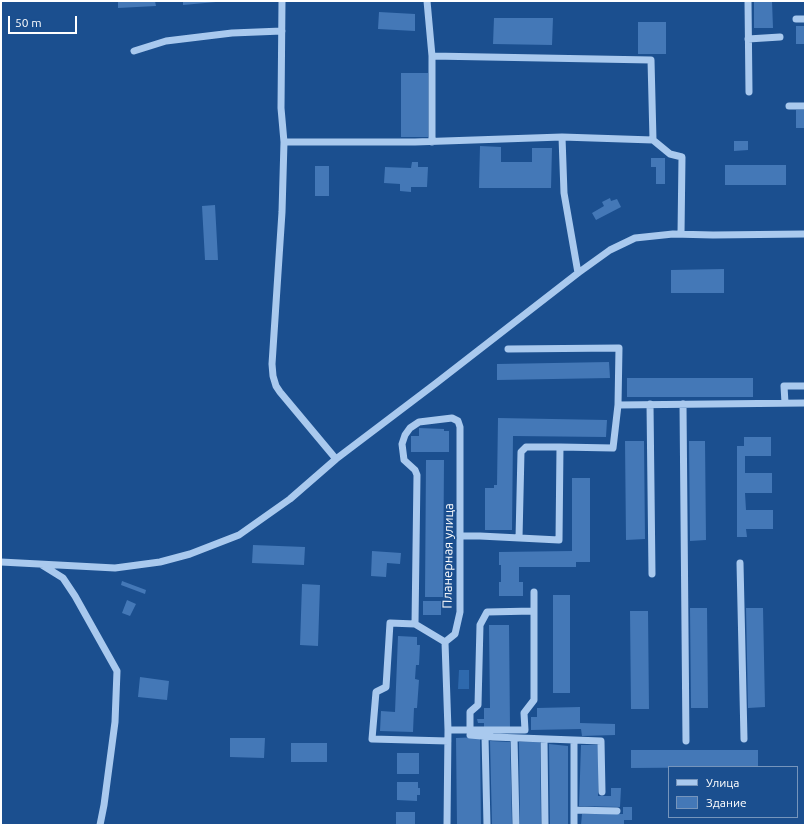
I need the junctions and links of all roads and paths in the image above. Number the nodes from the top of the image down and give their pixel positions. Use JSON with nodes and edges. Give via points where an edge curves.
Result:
{"nodes":[{"id":1,"x":282,"y":1,"type":"edge"},
{"id":2,"x":427,"y":1,"type":"edge"},
{"id":3,"x":748,"y":1,"type":"edge"},
{"id":4,"x":796,"y":19,"type":"dead end"},
{"id":5,"x":805,"y":19,"type":"edge"},
{"id":6,"x":282,"y":30,"type":"junction"},
{"id":7,"x":780,"y":37,"type":"dead end"},
{"id":8,"x":748,"y":39,"type":"junction"},
{"id":9,"x":134,"y":50,"type":"dead end"},
{"id":10,"x":432,"y":56,"type":"junction"},
{"id":11,"x":749,"y":92,"type":"dead end"},
{"id":12,"x":789,"y":106,"type":"dead end"},
{"id":13,"x":805,"y":106,"type":"edge"},
{"id":14,"x":562,"y":137,"type":"junction"},
{"id":15,"x":653,"y":140,"type":"junction"},
{"id":16,"x":284,"y":142,"type":"junction"},
{"id":17,"x":432,"y":142,"type":"junction"},
{"id":18,"x":680,"y":234,"type":"junction"},
{"id":19,"x":805,"y":234,"type":"edge"},
{"id":20,"x":578,"y":273,"type":"junction"},
{"id":21,"x":508,"y":349,"type":"dead end"},
{"id":22,"x":805,"y":386,"type":"edge"},
{"id":23,"x":805,"y":403,"type":"edge"},
{"id":24,"x":650,"y":404,"type":"junction"},
{"id":25,"x":683,"y":404,"type":"junction"},
{"id":26,"x":785,"y":404,"type":"junction"},
{"id":27,"x":618,"y":405,"type":"junction"},
{"id":28,"x":560,"y":447,"type":"junction"},
{"id":29,"x":336,"y":459,"type":"junction"},
{"id":30,"x":460,"y":536,"type":"junction"},
{"id":31,"x":520,"y":538,"type":"junction"},
{"id":32,"x":1,"y":562,"type":"edge"},
{"id":33,"x":740,"y":563,"type":"dead end"},
{"id":34,"x":40,"y":564,"type":"junction"},
{"id":35,"x":652,"y":574,"type":"dead end"},
{"id":36,"x":534,"y":592,"type":"dead end"},
{"id":37,"x":533,"y":611,"type":"junction"},
{"id":38,"x":415,"y":624,"type":"junction"},
{"id":39,"x":445,"y":642,"type":"junction"},
{"id":40,"x":470,"y":730,"type":"junction"},
{"id":41,"x":448,"y":735,"type":"junction"},
{"id":42,"x":486,"y":736,"type":"junction"},
{"id":43,"x":514,"y":738,"type":"junction"},
{"id":44,"x":744,"y":739,"type":"dead end"},
{"id":45,"x":544,"y":740,"type":"junction"},
{"id":46,"x":574,"y":741,"type":"junction"},
{"id":47,"x":686,"y":741,"type":"dead end"},
{"id":48,"x":602,"y":792,"type":"dead end"},
{"id":49,"x":574,"y":810,"type":"junction"},
{"id":50,"x":617,"y":811,"type":"dead end"},
{"id":51,"x":100,"y":825,"type":"edge"},
{"id":52,"x":447,"y":825,"type":"edge"},
{"id":53,"x":487,"y":825,"type":"edge"},
{"id":54,"x":516,"y":825,"type":"edge"},
{"id":55,"x":545,"y":825,"type":"edge"},
{"id":56,"x":574,"y":825,"type":"edge"}],
"edges":[{"from":1,"to":6,"type":"street"},
{"from":2,"to":10,"type":"street"},
{"from":3,"to":8,"type":"street"},
{"from":4,"to":5,"type":"street"},
{"from":6,"to":9,"type":"street","via":[[232,33],[166,42]]},
{"from":6,"to":16,"type":"street","via":[[281,108]]},
{"from":7,"to":8,"type":"street"},
{"from":8,"to":11,"type":"street"},
{"from":10,"to":15,"type":"street","via":[[651,60]]},
{"from":10,"to":17,"type":"street"},
{"from":12,"to":13,"type":"street"},
{"from":14,"to":15,"type":"street"},
{"from":14,"to":17,"type":"street"},
{"from":14,"to":20,"type":"street","via":[[564,193]]},
{"from":15,"to":18,"type":"street","via":[[670,154],[682,156]]},
{"from":16,"to":17,"type":"street"},
{"from":16,"to":29,"type":"street","via":[[273,376],[280,392]]},
{"from":18,"to":19,"type":"street"},
{"from":18,"to":20,"type":"street","via":[[635,238],[610,250]]},
{"from":20,"to":29,"type":"street"},
{"from":21,"to":27,"type":"street","via":[[619,348]]},
{"from":22,"to":26,"type":"street","via":[[784,386]]},
{"from":23,"to":26,"type":"street"},
{"from":24,"to":25,"type":"street"},
{"from":24,"to":27,"type":"street"},
{"from":24,"to":35,"type":"street"},
{"from":25,"to":26,"type":"street"},
{"from":25,"to":47,"type":"street"},
{"from":27,"to":28,"type":"street","via":[[613,448]]},
{"from":28,"to":31,"type":"street","via":[[526,447],[520,452]]},
{"from":28,"to":31,"type":"street","via":[[559,540]]},
{"from":29,"to":34,"type":"street","via":[[290,499],[238,535],[190,554],[160,562],[115,568]]},
{"from":30,"to":31,"type":"street"},
{"from":30,"to":38,"type":"street","name":"Планерная улица","via":[[458,421],[452,418],[420,422],[410,428],[402,444],[404,460],[415,470],[416,475]]},
{"from":30,"to":39,"type":"street","name":"Планерная улица","via":[[460,612],[454,634]]},
{"from":32,"to":34,"type":"street"},
{"from":33,"to":44,"type":"street"},
{"from":34,"to":51,"type":"street","via":[[63,578],[117,671],[115,722]]},
{"from":36,"to":37,"type":"street"},
{"from":37,"to":40,"type":"street","via":[[487,612],[480,625],[478,705],[470,712]]},
{"from":37,"to":40,"type":"street","via":[[534,700],[524,713],[525,730]]},
{"from":38,"to":39,"type":"street"},
{"from":38,"to":41,"type":"street","via":[[390,623],[386,687],[376,692],[372,739]]},
{"from":39,"to":41,"type":"street"},
{"from":40,"to":41,"type":"street"},
{"from":41,"to":42,"type":"street"},
{"from":41,"to":52,"type":"street"},
{"from":42,"to":43,"type":"street"},
{"from":42,"to":53,"type":"street"},
{"from":43,"to":45,"type":"street"},
{"from":43,"to":54,"type":"street"},
{"from":45,"to":46,"type":"street"},
{"from":45,"to":55,"type":"street"},
{"from":46,"to":48,"type":"street","via":[[601,741]]},
{"from":46,"to":49,"type":"street"},
{"from":49,"to":50,"type":"street"},
{"from":49,"to":56,"type":"street"}]}
